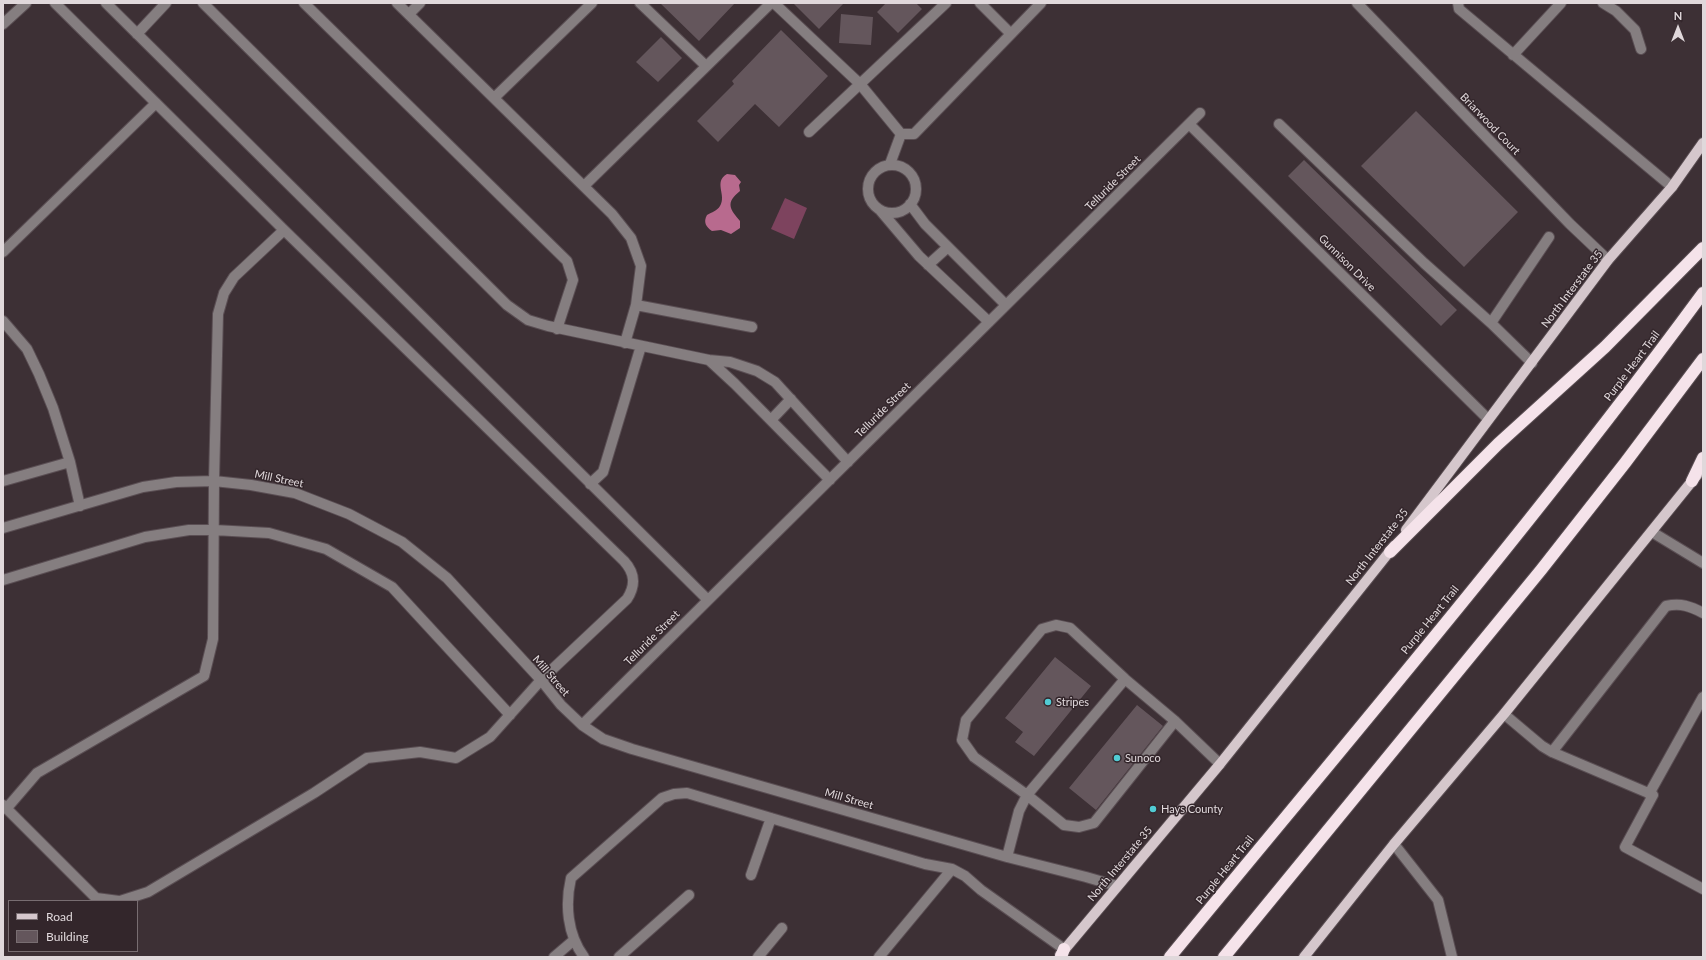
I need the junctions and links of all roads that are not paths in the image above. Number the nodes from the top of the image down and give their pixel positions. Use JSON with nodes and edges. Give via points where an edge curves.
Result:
{"nodes":[{"id":1,"x":26,"y":3,"type":"edge"},
{"id":2,"x":55,"y":3,"type":"edge"},
{"id":3,"x":106,"y":3,"type":"edge"},
{"id":4,"x":166,"y":3,"type":"edge"},
{"id":5,"x":203,"y":3,"type":"edge"},
{"id":6,"x":304,"y":3,"type":"edge"},
{"id":7,"x":397,"y":3,"type":"edge"},
{"id":8,"x":420,"y":3,"type":"edge"},
{"id":9,"x":592,"y":3,"type":"edge"},
{"id":10,"x":640,"y":3,"type":"edge"},
{"id":11,"x":773,"y":3,"type":"edge"},
{"id":12,"x":946,"y":3,"type":"edge"},
{"id":13,"x":980,"y":3,"type":"edge"},
{"id":14,"x":1041,"y":3,"type":"edge"},
{"id":15,"x":1357,"y":3,"type":"edge"},
{"id":16,"x":1458,"y":3,"type":"edge"},
{"id":17,"x":1560,"y":3,"type":"edge"},
{"id":18,"x":1603,"y":3,"type":"edge"},
{"id":19,"x":409,"y":14,"type":"junction"},
{"id":20,"x":3,"y":24,"type":"edge"},
{"id":21,"x":137,"y":34,"type":"junction"},
{"id":22,"x":1011,"y":34,"type":"junction"},
{"id":23,"x":1642,"y":49,"type":"dead end"},
{"id":24,"x":1513,"y":55,"type":"junction"},
{"id":25,"x":706,"y":66,"type":"junction"},
{"id":26,"x":860,"y":84,"type":"junction"},
{"id":27,"x":494,"y":98,"type":"junction"},
{"id":28,"x":156,"y":103,"type":"junction"},
{"id":29,"x":1200,"y":113,"type":"dead end"},
{"id":30,"x":1189,"y":124,"type":"junction"},
{"id":31,"x":1279,"y":124,"type":"dead end"},
{"id":32,"x":809,"y":132,"type":"dead end"},
{"id":33,"x":901,"y":134,"type":"junction"},
{"id":34,"x":1703,"y":143,"type":"edge"},
{"id":35,"x":890,"y":164,"type":"junction"},
{"id":36,"x":584,"y":186,"type":"junction"},
{"id":37,"x":1672,"y":187,"type":"junction"},
{"id":38,"x":910,"y":204,"type":"junction"},
{"id":39,"x":880,"y":210,"type":"junction"},
{"id":40,"x":284,"y":230,"type":"junction"},
{"id":41,"x":1549,"y":237,"type":"dead end"},
{"id":42,"x":948,"y":247,"type":"junction"},
{"id":43,"x":1703,"y":248,"type":"edge"},
{"id":44,"x":3,"y":252,"type":"edge"},
{"id":45,"x":1608,"y":260,"type":"junction"},
{"id":46,"x":928,"y":265,"type":"junction"},
{"id":47,"x":1703,"y":293,"type":"edge"},
{"id":48,"x":636,"y":305,"type":"junction"},
{"id":49,"x":1006,"y":305,"type":"junction"},
{"id":50,"x":3,"y":322,"type":"edge"},
{"id":51,"x":989,"y":322,"type":"junction"},
{"id":52,"x":1491,"y":323,"type":"junction"},
{"id":53,"x":752,"y":327,"type":"dead end"},
{"id":54,"x":557,"y":328,"type":"junction"},
{"id":55,"x":626,"y":343,"type":"junction"},
{"id":56,"x":641,"y":346,"type":"junction"},
{"id":57,"x":1703,"y":359,"type":"edge"},
{"id":58,"x":709,"y":360,"type":"junction"},
{"id":59,"x":1532,"y":362,"type":"junction"},
{"id":60,"x":791,"y":399,"type":"junction"},
{"id":61,"x":1488,"y":419,"type":"junction"},
{"id":62,"x":771,"y":420,"type":"junction"},
{"id":63,"x":1703,"y":458,"type":"edge"},
{"id":64,"x":70,"y":462,"type":"junction"},
{"id":65,"x":848,"y":462,"type":"junction"},
{"id":66,"x":1703,"y":467,"type":"edge"},
{"id":67,"x":830,"y":480,"type":"junction"},
{"id":68,"x":3,"y":481,"type":"edge"},
{"id":69,"x":214,"y":481,"type":"junction"},
{"id":70,"x":1692,"y":481,"type":"junction"},
{"id":71,"x":590,"y":484,"type":"junction"},
{"id":72,"x":80,"y":506,"type":"junction"},
{"id":73,"x":3,"y":528,"type":"edge"},
{"id":74,"x":214,"y":530,"type":"junction"},
{"id":75,"x":1652,"y":532,"type":"junction"},
{"id":76,"x":1390,"y":552,"type":"junction"},
{"id":77,"x":1703,"y":563,"type":"edge"},
{"id":78,"x":3,"y":580,"type":"edge"},
{"id":79,"x":708,"y":600,"type":"junction"},
{"id":80,"x":1703,"y":613,"type":"edge"},
{"id":81,"x":1125,"y":679,"type":"junction"},
{"id":82,"x":541,"y":680,"type":"junction"},
{"id":83,"x":1703,"y":697,"type":"edge"},
{"id":84,"x":1504,"y":714,"type":"junction"},
{"id":85,"x":510,"y":715,"type":"junction"},
{"id":86,"x":1175,"y":721,"type":"junction"},
{"id":87,"x":582,"y":725,"type":"junction"},
{"id":88,"x":1552,"y":752,"type":"junction"},
{"id":89,"x":1220,"y":764,"type":"junction"},
{"id":90,"x":1649,"y":794,"type":"junction"},
{"id":91,"x":1027,"y":795,"type":"junction"},
{"id":92,"x":5,"y":807,"type":"edge"},
{"id":93,"x":772,"y":818,"type":"junction"},
{"id":94,"x":1394,"y":844,"type":"junction"},
{"id":95,"x":1007,"y":857,"type":"junction"},
{"id":96,"x":952,"y":869,"type":"junction"},
{"id":97,"x":752,"y":875,"type":"dead end"},
{"id":98,"x":1116,"y":886,"type":"junction"},
{"id":99,"x":1703,"y":889,"type":"edge"},
{"id":100,"x":689,"y":895,"type":"dead end"},
{"id":101,"x":112,"y":900,"type":"edge"},
{"id":102,"x":123,"y":900,"type":"edge"},
{"id":103,"x":782,"y":928,"type":"dead end"},
{"id":104,"x":574,"y":940,"type":"junction"},
{"id":105,"x":1061,"y":954,"type":"edge"},
{"id":106,"x":554,"y":957,"type":"edge"},
{"id":107,"x":584,"y":957,"type":"edge"},
{"id":108,"x":619,"y":957,"type":"edge"},
{"id":109,"x":758,"y":957,"type":"edge"},
{"id":110,"x":879,"y":957,"type":"edge"},
{"id":111,"x":1170,"y":957,"type":"edge"},
{"id":112,"x":1224,"y":957,"type":"edge"},
{"id":113,"x":1304,"y":957,"type":"edge"},
{"id":114,"x":1452,"y":957,"type":"edge"}],
"edges":[{"from":1,"to":20,"type":"street"},
{"from":2,"to":28,"type":"street"},
{"from":3,"to":21,"type":"street"},
{"from":4,"to":21,"type":"street"},
{"from":5,"to":54,"type":"street","via":[[507,305],[528,320]]},
{"from":6,"to":54,"type":"street","via":[[567,261],[573,280]]},
{"from":7,"to":19,"type":"street"},
{"from":8,"to":19,"type":"street"},
{"from":9,"to":27,"type":"street"},
{"from":10,"to":25,"type":"street"},
{"from":11,"to":25,"type":"street"},
{"from":11,"to":26,"type":"street"},
{"from":12,"to":26,"type":"street"},
{"from":13,"to":22,"type":"street"},
{"from":14,"to":22,"type":"street"},
{"from":15,"to":45,"type":"street","name":"Briarwood Court","via":[[1570,224]]},
{"from":16,"to":24,"type":"street","via":[[1459,9]]},
{"from":17,"to":24,"type":"street"},
{"from":18,"to":23,"type":"street","via":[[1616,11],[1635,30]]},
{"from":19,"to":27,"type":"street"},
{"from":21,"to":71,"type":"street"},
{"from":22,"to":33,"type":"street","via":[[914,134]]},
{"from":24,"to":37,"type":"street"},
{"from":25,"to":36,"type":"street"},
{"from":26,"to":32,"type":"street"},
{"from":26,"to":33,"type":"street"},
{"from":27,"to":36,"type":"street"},
{"from":28,"to":40,"type":"street"},
{"from":28,"to":44,"type":"street"},
{"from":29,"to":30,"type":"street","name":"Telluride Street"},
{"from":30,"to":49,"type":"street","name":"Telluride Street"},
{"from":30,"to":61,"type":"street","name":"Gunnison Drive"},
{"from":31,"to":52,"type":"street","via":[[1424,263]]},
{"from":33,"to":35,"type":"street"},
{"from":34,"to":37,"type":"main road","name":"North Interstate 35"},
{"from":35,"to":38,"type":"street","via":[[899,165],[914,177],[916,192]]},
{"from":35,"to":39,"type":"street","via":[[874,172],[867,188],[868,197]]},
{"from":36,"to":48,"type":"street","via":[[631,238],[641,266]]},
{"from":37,"to":45,"type":"main road","name":"North Interstate 35"},
{"from":38,"to":39,"type":"street","via":[[904,210],[896,212]]},
{"from":38,"to":42,"type":"street","via":[[925,224]]},
{"from":39,"to":46,"type":"street"},
{"from":40,"to":69,"type":"street","via":[[234,277],[224,293],[218,314]]},
{"from":40,"to":82,"type":"street","via":[[630,566],[634,585],[627,599]]},
{"from":41,"to":52,"type":"street"},
{"from":42,"to":46,"type":"street"},
{"from":42,"to":49,"type":"street"},
{"from":43,"to":76,"type":"highway","via":[[1605,347],[1498,444]]},
{"from":45,"to":59,"type":"main road","name":"North Interstate 35"},
{"from":46,"to":51,"type":"street"},
{"from":47,"to":111,"type":"highway","name":"Purple Heart Trail","via":[[1519,532]]},
{"from":48,"to":53,"type":"street"},
{"from":48,"to":55,"type":"street"},
{"from":49,"to":51,"type":"street","name":"Telluride Street"},
{"from":50,"to":64,"type":"street","via":[[27,349],[53,408]]},
{"from":51,"to":65,"type":"street","name":"Telluride Street"},
{"from":52,"to":59,"type":"street"},
{"from":54,"to":55,"type":"street"},
{"from":55,"to":56,"type":"street"},
{"from":56,"to":58,"type":"street"},
{"from":56,"to":71,"type":"street","via":[[603,472]]},
{"from":57,"to":112,"type":"highway","via":[[1541,570]]},
{"from":58,"to":60,"type":"street","via":[[730,362],[757,370],[775,382]]},
{"from":58,"to":62,"type":"street"},
{"from":59,"to":61,"type":"main road","name":"North Interstate 35"},
{"from":60,"to":62,"type":"street"},
{"from":60,"to":65,"type":"street"},
{"from":61,"to":76,"type":"main road","name":"North Interstate 35"},
{"from":62,"to":67,"type":"street"},
{"from":63,"to":70,"type":"highway"},
{"from":64,"to":68,"type":"street"},
{"from":64,"to":72,"type":"street"},
{"from":65,"to":67,"type":"street","name":"Telluride Street"},
{"from":66,"to":70,"type":"main road"},
{"from":67,"to":79,"type":"street","name":"Telluride Street"},
{"from":69,"to":72,"type":"street","name":"Mill Street","via":[[176,482],[143,487]]},
{"from":69,"to":74,"type":"street"},
{"from":69,"to":82,"type":"street","name":"Mill Street","via":[[295,493],[349,514],[402,542],[447,578]]},
{"from":70,"to":75,"type":"main road"},
{"from":71,"to":79,"type":"street"},
{"from":72,"to":73,"type":"street","name":"Mill Street"},
{"from":74,"to":78,"type":"street","via":[[189,530],[145,537]]},
{"from":74,"to":85,"type":"street","via":[[269,533],[326,549],[392,587]]},
{"from":74,"to":92,"type":"street","via":[[213,639],[204,676],[37,774]]},
{"from":75,"to":77,"type":"street"},
{"from":75,"to":84,"type":"main road"},
{"from":76,"to":89,"type":"main road","name":"North Interstate 35"},
{"from":79,"to":87,"type":"street","name":"Telluride Street"},
{"from":80,"to":88,"type":"street","via":[[1678,604],[1666,606]]},
{"from":81,"to":86,"type":"street"},
{"from":81,"to":91,"type":"street"},
{"from":81,"to":91,"type":"street","via":[[1070,628],[1056,625],[1042,629],[966,720],[962,740],[974,757]]},
{"from":82,"to":85,"type":"street"},
{"from":82,"to":87,"type":"street","name":"Mill Street","via":[[561,705]]},
{"from":83,"to":90,"type":"street"},
{"from":84,"to":88,"type":"street"},
{"from":84,"to":94,"type":"main road"},
{"from":85,"to":102,"type":"street","via":[[490,737],[456,758],[420,752],[367,758],[314,793],[148,892]]},
{"from":86,"to":89,"type":"street"},
{"from":86,"to":91,"type":"street","via":[[1094,823],[1079,827],[1064,825]]},
{"from":87,"to":95,"type":"street","name":"Mill Street","via":[[604,739],[632,749]]},
{"from":88,"to":90,"type":"street"},
{"from":89,"to":98,"type":"main road","name":"North Interstate 35"},
{"from":90,"to":99,"type":"street","via":[[1653,795],[1625,847]]},
{"from":91,"to":95,"type":"street","via":[[1019,811]]},
{"from":92,"to":101,"type":"street","via":[[96,898]]},
{"from":93,"to":96,"type":"street","via":[[925,864]]},
{"from":93,"to":97,"type":"street"},
{"from":93,"to":104,"type":"street","via":[[687,793],[662,798],[571,878],[567,909]]},
{"from":94,"to":113,"type":"main road"},
{"from":94,"to":114,"type":"street","via":[[1438,900]]},
{"from":95,"to":98,"type":"street","name":"Mill Street"},
{"from":96,"to":105,"type":"street","via":[[965,876]]},
{"from":96,"to":110,"type":"street"},
{"from":98,"to":105,"type":"main road","name":"North Interstate 35"},
{"from":100,"to":108,"type":"street"},
{"from":103,"to":109,"type":"street"},
{"from":104,"to":106,"type":"street"},
{"from":104,"to":107,"type":"street"}]}
